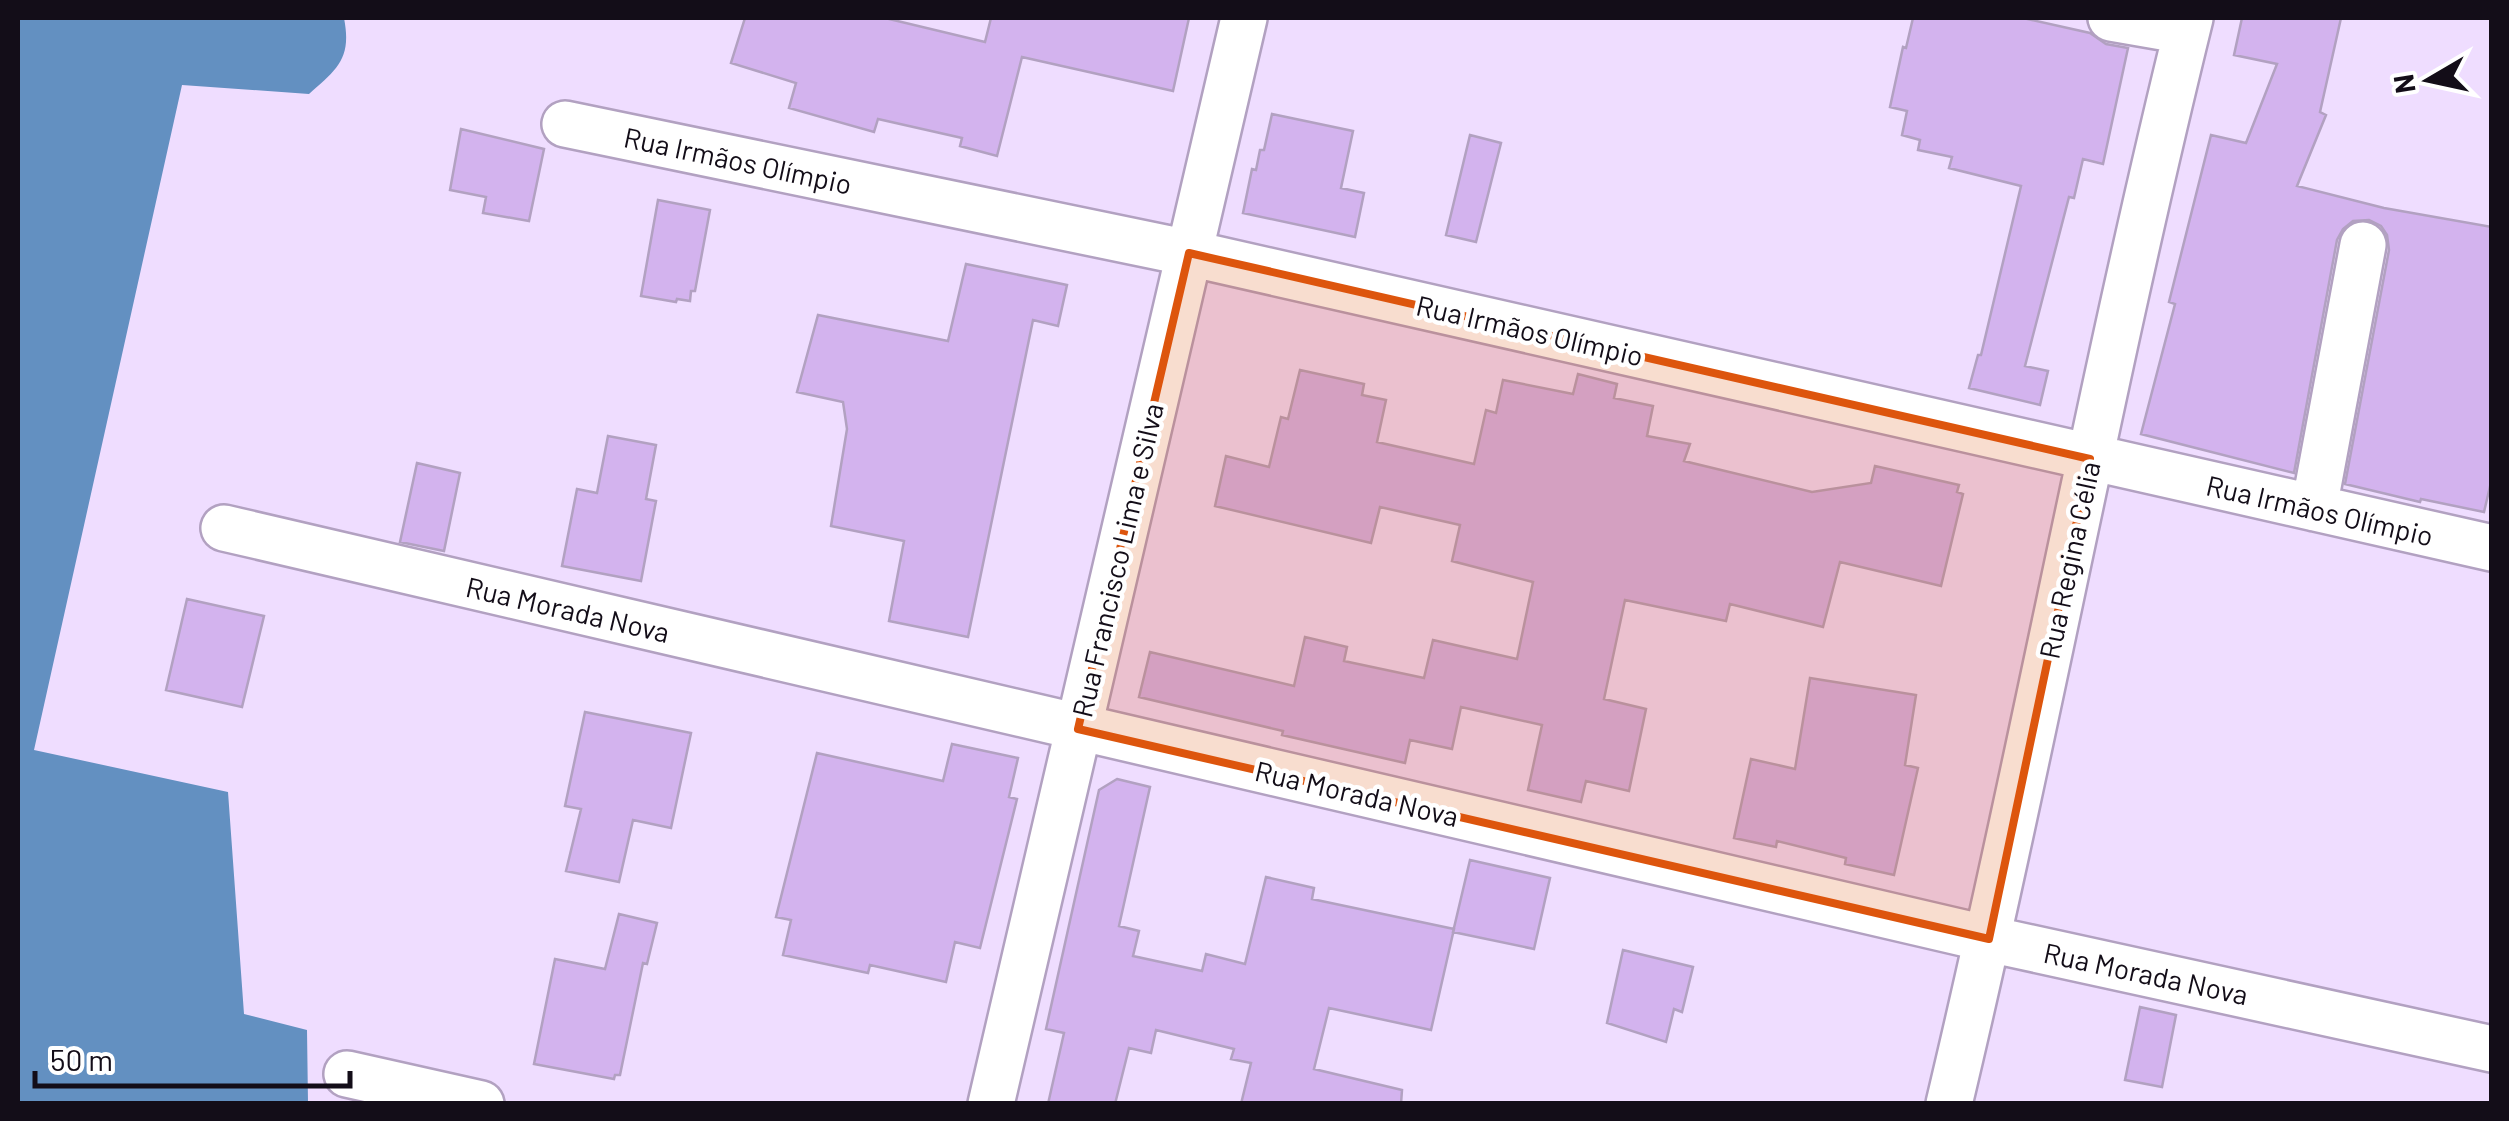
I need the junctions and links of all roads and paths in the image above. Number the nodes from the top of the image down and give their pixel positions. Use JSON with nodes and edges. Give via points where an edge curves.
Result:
{"nodes":[{"id":1,"x":1244,"y":18,"type":"edge"},
{"id":2,"x":2111,"y":18,"type":"edge"},
{"id":3,"x":2188,"y":24,"type":"edge"},
{"id":4,"x":565,"y":124,"type":"dead end"},
{"id":5,"x":2363,"y":245,"type":"dead end"},
{"id":6,"x":1189,"y":252,"type":"junction"},
{"id":7,"x":2090,"y":458,"type":"junction"},
{"id":8,"x":2314,"y":508,"type":"junction"},
{"id":9,"x":224,"y":528,"type":"dead end"},
{"id":10,"x":2492,"y":548,"type":"edge"},
{"id":11,"x":1078,"y":729,"type":"junction"},
{"id":12,"x":1988,"y":939,"type":"junction"},
{"id":13,"x":2492,"y":1049,"type":"edge"},
{"id":14,"x":347,"y":1074,"type":"dead end"},
{"id":15,"x":481,"y":1104,"type":"edge"},
{"id":16,"x":991,"y":1104,"type":"edge"},
{"id":17,"x":1950,"y":1104,"type":"edge"}],
"edges":[{"from":1,"to":6,"type":"street","name":"Rua Francisco Lima e Silva"},
{"from":2,"to":3,"type":"street"},
{"from":3,"to":7,"type":"street","name":"Rua Regina Célia"},
{"from":4,"to":6,"type":"street","name":"Rua Irmãos Olímpio"},
{"from":5,"to":8,"type":"street"},
{"from":6,"to":7,"type":"street","name":"Rua Irmãos Olímpio"},
{"from":6,"to":11,"type":"street","name":"Rua Francisco Lima e Silva"},
{"from":7,"to":8,"type":"street","name":"Rua Irmãos Olímpio"},
{"from":7,"to":12,"type":"street","name":"Rua Regina Célia"},
{"from":8,"to":10,"type":"street","name":"Rua Irmãos Olímpio"},
{"from":9,"to":11,"type":"street","name":"Rua Morada Nova"},
{"from":11,"to":12,"type":"street","name":"Rua Morada Nova"},
{"from":11,"to":16,"type":"street","name":"Rua Francisco Lima e Silva"},
{"from":12,"to":13,"type":"street","name":"Rua Morada Nova"},
{"from":12,"to":17,"type":"street","name":"Rua Regina Célia"},
{"from":14,"to":15,"type":"street"}]}
